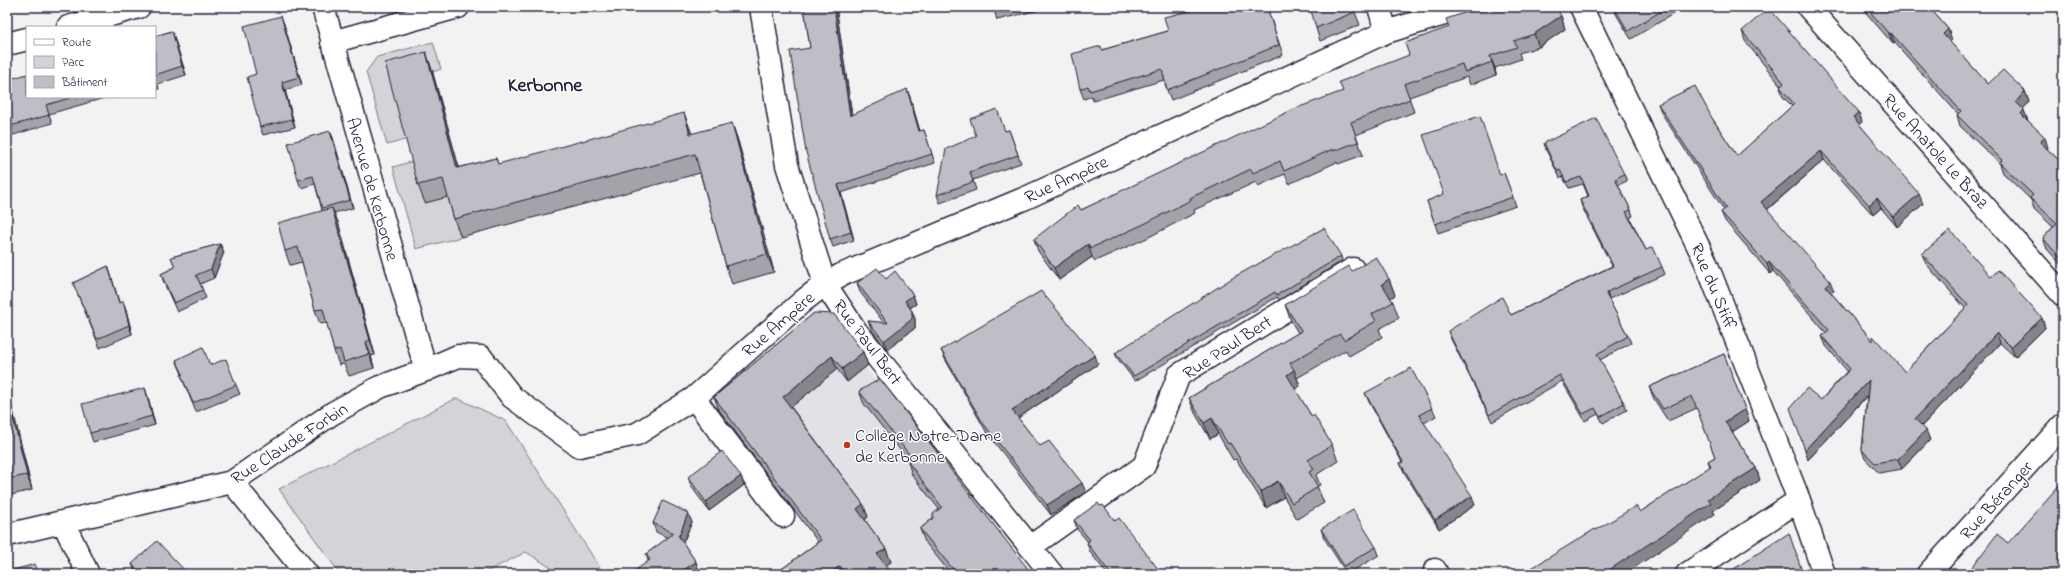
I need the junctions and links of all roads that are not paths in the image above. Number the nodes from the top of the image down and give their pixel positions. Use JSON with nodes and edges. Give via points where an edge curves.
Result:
{"nodes":[{"id":1,"x":139,"y":7,"type":"edge"},
{"id":2,"x":322,"y":7,"type":"edge"},
{"id":3,"x":458,"y":7,"type":"edge"},
{"id":4,"x":761,"y":7,"type":"edge"},
{"id":5,"x":1379,"y":7,"type":"edge"},
{"id":6,"x":1466,"y":7,"type":"edge"},
{"id":7,"x":1581,"y":7,"type":"edge"},
{"id":8,"x":1808,"y":7,"type":"edge"},
{"id":9,"x":72,"y":26,"type":"edge"},
{"id":10,"x":1386,"y":32,"type":"junction"},
{"id":11,"x":26,"y":39,"type":"edge"},
{"id":12,"x":332,"y":42,"type":"junction"},
{"id":13,"x":7,"y":44,"type":"edge"},
{"id":14,"x":1353,"y":269,"type":"edge"},
{"id":15,"x":824,"y":284,"type":"junction"},
{"id":16,"x":2063,"y":295,"type":"edge"},
{"id":17,"x":426,"y":370,"type":"junction"},
{"id":18,"x":694,"y":398,"type":"junction"},
{"id":19,"x":2063,"y":425,"type":"edge"},
{"id":20,"x":232,"y":482,"type":"junction"},
{"id":21,"x":1799,"y":500,"type":"junction"},
{"id":22,"x":783,"y":516,"type":"dead end"},
{"id":23,"x":63,"y":522,"type":"junction"},
{"id":24,"x":7,"y":535,"type":"edge"},
{"id":25,"x":1030,"y":547,"type":"junction"},
{"id":26,"x":88,"y":574,"type":"edge"},
{"id":27,"x":308,"y":574,"type":"edge"},
{"id":28,"x":1052,"y":574,"type":"edge"},
{"id":29,"x":1687,"y":574,"type":"edge"},
{"id":30,"x":1824,"y":574,"type":"edge"},
{"id":31,"x":1928,"y":574,"type":"edge"}],
"edges":[{"from":1,"to":9,"type":"street"},
{"from":2,"to":12,"type":"street","name":"Avenue de Kerbonne"},
{"from":3,"to":12,"type":"street"},
{"from":4,"to":15,"type":"street","name":"Rue Paul Bert","via":[[787,165]]},
{"from":5,"to":10,"type":"street"},
{"from":6,"to":10,"type":"street","name":"Rue Ampère"},
{"from":7,"to":21,"type":"street","name":"Rue du Stiff","via":[[1705,260]]},
{"from":8,"to":16,"type":"street","name":"Rue Anatole Le Braz"},
{"from":10,"to":15,"type":"street","name":"Rue Ampère","via":[[1028,197]]},
{"from":11,"to":13,"type":"street"},
{"from":12,"to":17,"type":"street","name":"Avenue de Kerbonne"},
{"from":14,"to":25,"type":"street","name":"Rue Paul Bert","via":[[1179,375],[1144,466]]},
{"from":15,"to":18,"type":"street","name":"Rue Ampère"},
{"from":15,"to":25,"type":"street","name":"Rue Paul Bert","via":[[856,331]]},
{"from":17,"to":18,"type":"street","name":"Rue Ampère","via":[[458,356],[481,356],[512,397],[579,446],[637,434]]},
{"from":17,"to":20,"type":"street","name":"Rue Claude Forbin","via":[[380,387],[334,413]]},
{"from":18,"to":22,"type":"street"},
{"from":19,"to":31,"type":"street","name":"Rue Béranger"},
{"from":20,"to":23,"type":"street","name":"Rue Claude Forbin"},
{"from":20,"to":27,"type":"street"},
{"from":21,"to":29,"type":"street"},
{"from":21,"to":30,"type":"street","name":"Rue du Stiff"},
{"from":23,"to":24,"type":"street","name":"Rue Claude Forbin"},
{"from":23,"to":26,"type":"street"},
{"from":25,"to":28,"type":"street","name":"Rue Paul Bert"}]}
